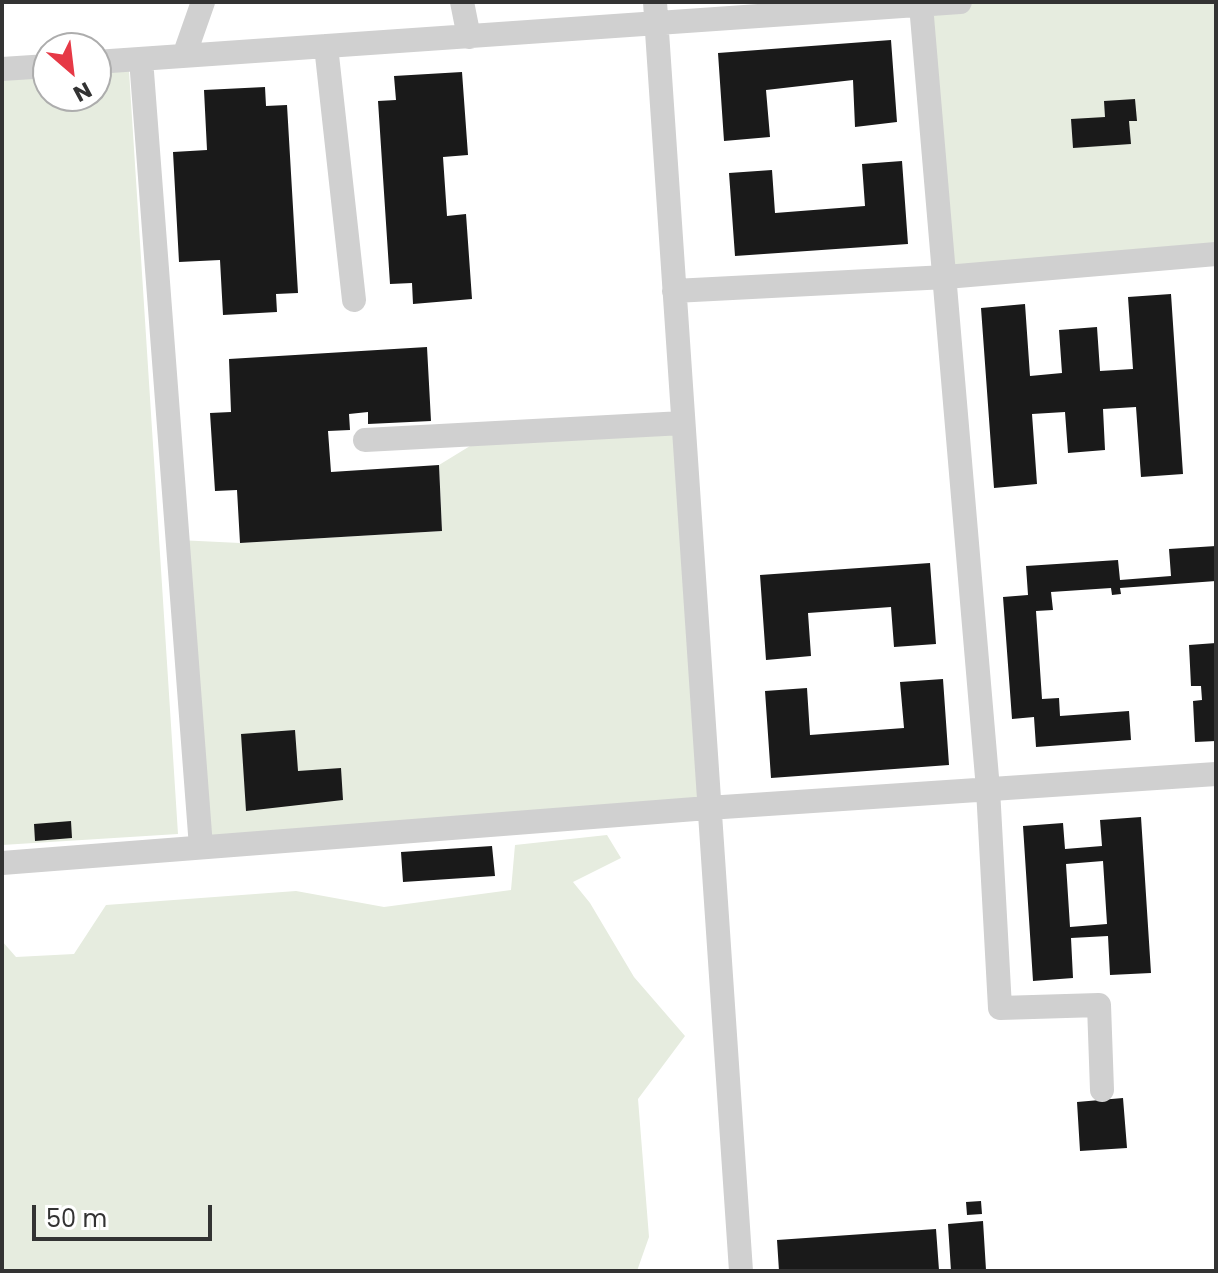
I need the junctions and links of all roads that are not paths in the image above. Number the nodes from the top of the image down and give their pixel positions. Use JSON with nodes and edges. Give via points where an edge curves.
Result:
{"nodes":[{"id":1,"x":203,"y":2,"type":"edge"},
{"id":2,"x":462,"y":2,"type":"edge"},
{"id":3,"x":960,"y":2,"type":"edge"},
{"id":4,"x":921,"y":5,"type":"junction"},
{"id":5,"x":656,"y":13,"type":"edge"},
{"id":6,"x":469,"y":37,"type":"junction"},
{"id":7,"x":326,"y":46,"type":"junction"},
{"id":8,"x":184,"y":56,"type":"junction"},
{"id":9,"x":141,"y":59,"type":"junction"},
{"id":10,"x":112,"y":61,"type":"edge"},
{"id":11,"x":32,"y":67,"type":"edge"},
{"id":12,"x":2,"y":69,"type":"edge"},
{"id":13,"x":1216,"y":254,"type":"edge"},
{"id":14,"x":946,"y":277,"type":"junction"},
{"id":15,"x":674,"y":291,"type":"junction"},
{"id":16,"x":354,"y":300,"type":"dead end"},
{"id":17,"x":683,"y":423,"type":"junction"},
{"id":18,"x":365,"y":440,"type":"dead end"},
{"id":19,"x":1216,"y":774,"type":"edge"},
{"id":20,"x":988,"y":789,"type":"junction"},
{"id":21,"x":708,"y":808,"type":"junction"},
{"id":22,"x":201,"y":847,"type":"junction"},
{"id":23,"x":2,"y":863,"type":"edge"},
{"id":24,"x":1102,"y":1090,"type":"dead end"},
{"id":25,"x":741,"y":1271,"type":"edge"}],
"edges":[{"from":1,"to":8,"type":"street"},
{"from":2,"to":6,"type":"street"},
{"from":3,"to":4,"type":"street"},
{"from":4,"to":5,"type":"street"},
{"from":4,"to":14,"type":"street"},
{"from":5,"to":6,"type":"street"},
{"from":5,"to":15,"type":"street"},
{"from":6,"to":7,"type":"street"},
{"from":7,"to":8,"type":"street"},
{"from":7,"to":16,"type":"street"},
{"from":8,"to":9,"type":"street"},
{"from":9,"to":10,"type":"street"},
{"from":9,"to":22,"type":"street"},
{"from":11,"to":12,"type":"street"},
{"from":13,"to":14,"type":"street"},
{"from":14,"to":15,"type":"street"},
{"from":14,"to":20,"type":"street"},
{"from":15,"to":17,"type":"street"},
{"from":17,"to":18,"type":"street"},
{"from":17,"to":21,"type":"street"},
{"from":19,"to":20,"type":"street"},
{"from":20,"to":21,"type":"street"},
{"from":20,"to":24,"type":"street","via":[[1000,1008],[1099,1005]]},
{"from":21,"to":22,"type":"street"},
{"from":21,"to":25,"type":"street"},
{"from":22,"to":23,"type":"street"}]}
